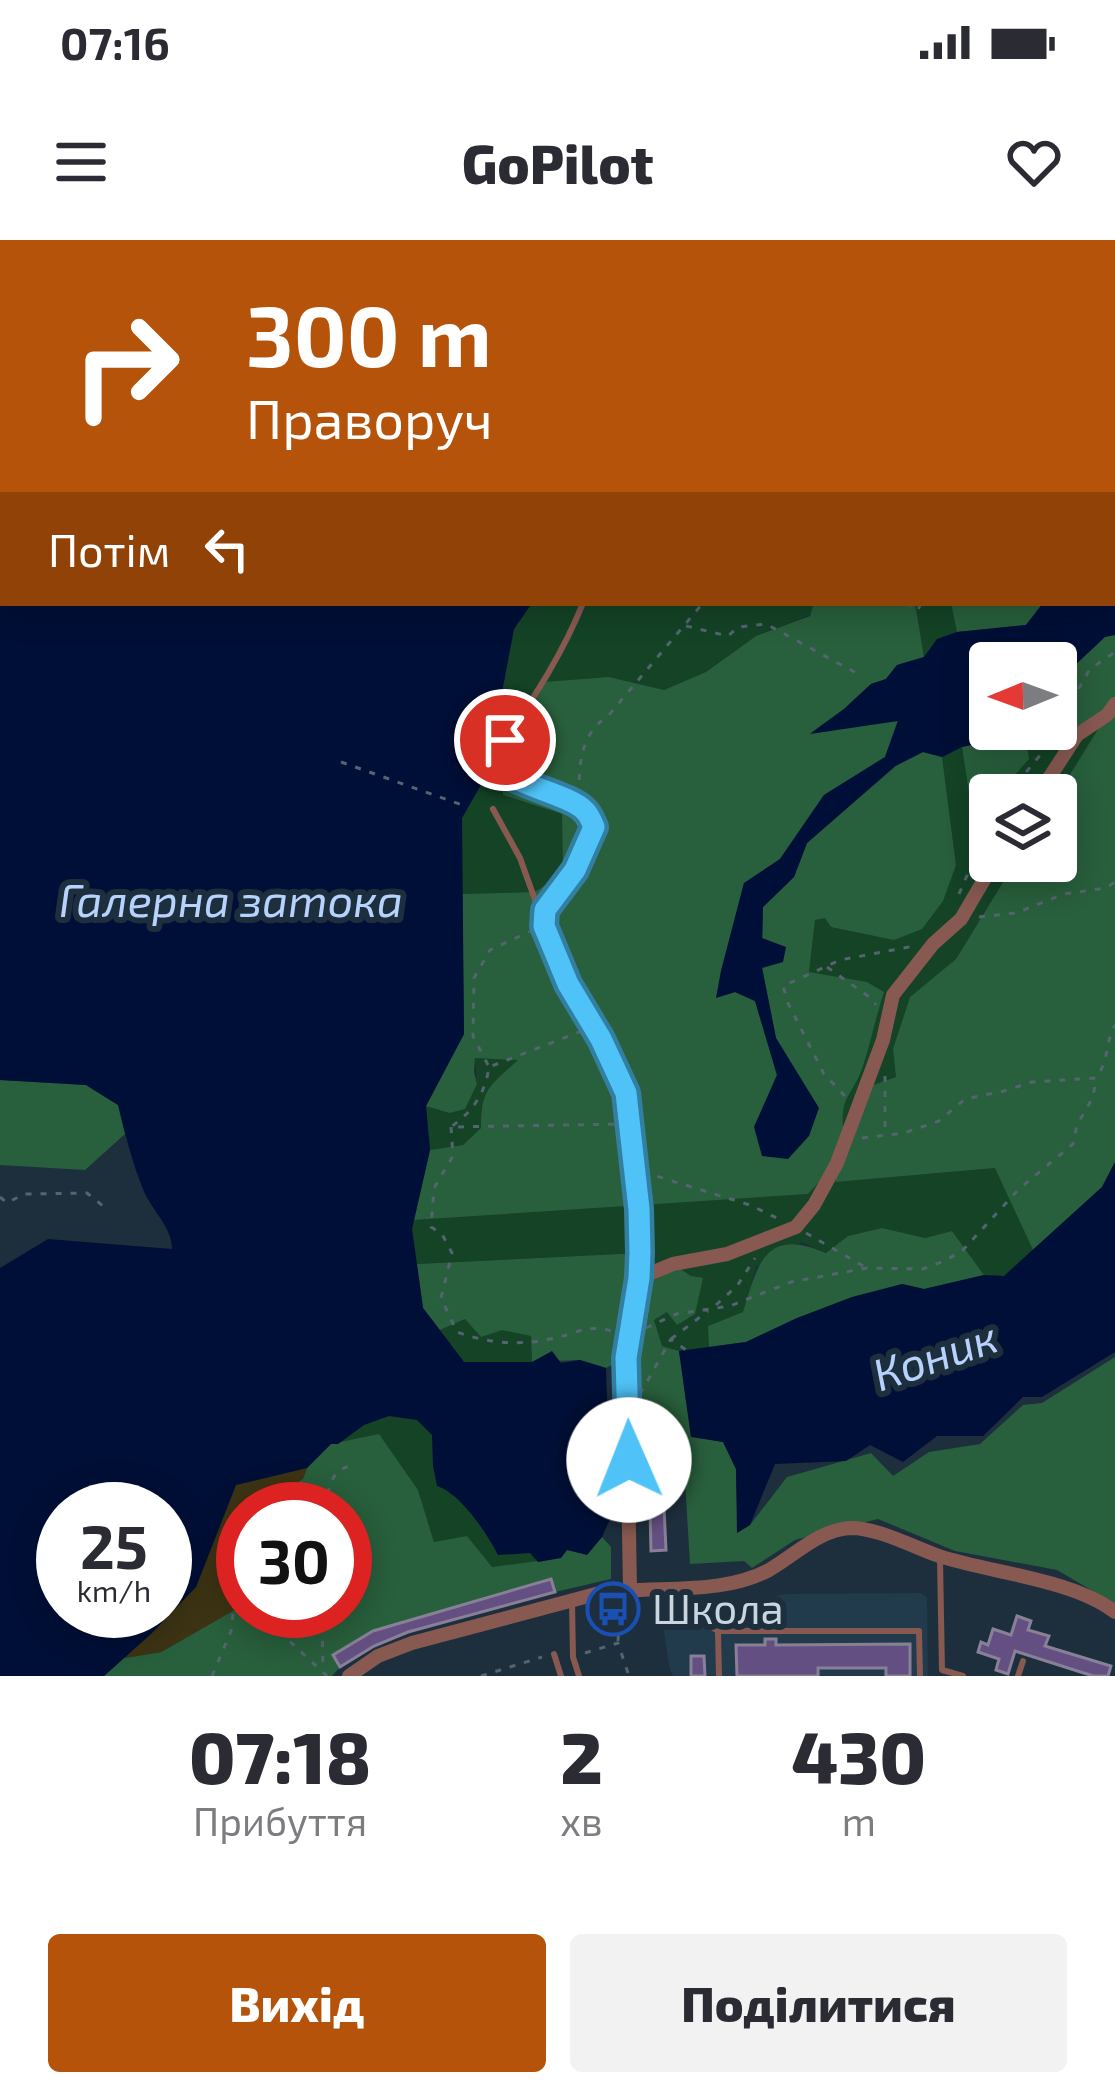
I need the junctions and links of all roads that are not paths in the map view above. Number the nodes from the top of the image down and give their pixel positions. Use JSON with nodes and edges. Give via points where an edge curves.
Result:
{"nodes":[{"id":1,"x":582,"y":606,"type":"edge"},
{"id":2,"x":1115,"y":704,"type":"edge"},
{"id":3,"x":1052,"y":774,"type":"edge"},
{"id":4,"x":493,"y":809,"type":"dead end"},
{"id":5,"x":980,"y":882,"type":"edge"},
{"id":6,"x":544,"y":926,"type":"junction"},
{"id":7,"x":639,"y":1278,"type":"junction"},
{"id":8,"x":940,"y":1556,"type":"junction"},
{"id":9,"x":652,"y":1590,"type":"junction"},
{"id":10,"x":625,"y":1595,"type":"junction"},
{"id":11,"x":572,"y":1602,"type":"junction"},
{"id":12,"x":1115,"y":1612,"type":"edge"},
{"id":13,"x":718,"y":1631,"type":"junction"},
{"id":14,"x":554,"y":1654,"type":"road end"},
{"id":15,"x":1023,"y":1661,"type":"dead end"},
{"id":16,"x":349,"y":1676,"type":"edge"},
{"id":17,"x":561,"y":1676,"type":"edge"},
{"id":18,"x":579,"y":1676,"type":"edge"},
{"id":19,"x":719,"y":1676,"type":"edge"},
{"id":20,"x":920,"y":1676,"type":"edge"},
{"id":21,"x":963,"y":1676,"type":"edge"},
{"id":22,"x":1018,"y":1676,"type":"edge"}],
"edges":[{"from":1,"to":6,"type":"lane","via":[[505,740],[512,777],[579,805],[594,827],[545,910]]},
{"from":2,"to":3,"type":"street","via":[[1077,735]]},
{"from":4,"to":6,"type":"lane"},
{"from":5,"to":7,"type":"street","via":[[893,995],[845,1142],[796,1227]]},
{"from":6,"to":7,"type":"lane","via":[[626,1093]]},
{"from":7,"to":10,"type":"street","via":[[628,1336]]},
{"from":8,"to":9,"type":"street","via":[[849,1528],[745,1580]]},
{"from":8,"to":12,"type":"street","via":[[1085,1594]]},
{"from":8,"to":21,"type":"lane","via":[[942,1670]]},
{"from":9,"to":10,"type":"street"},
{"from":9,"to":13,"type":"lane"},
{"from":10,"to":11,"type":"street"},
{"from":11,"to":16,"type":"street","via":[[412,1643]]},
{"from":11,"to":18,"type":"lane"},
{"from":13,"to":19,"type":"lane"},
{"from":13,"to":20,"type":"lane","via":[[920,1631]]},
{"from":14,"to":17,"type":"lane"},
{"from":15,"to":22,"type":"lane"}]}
